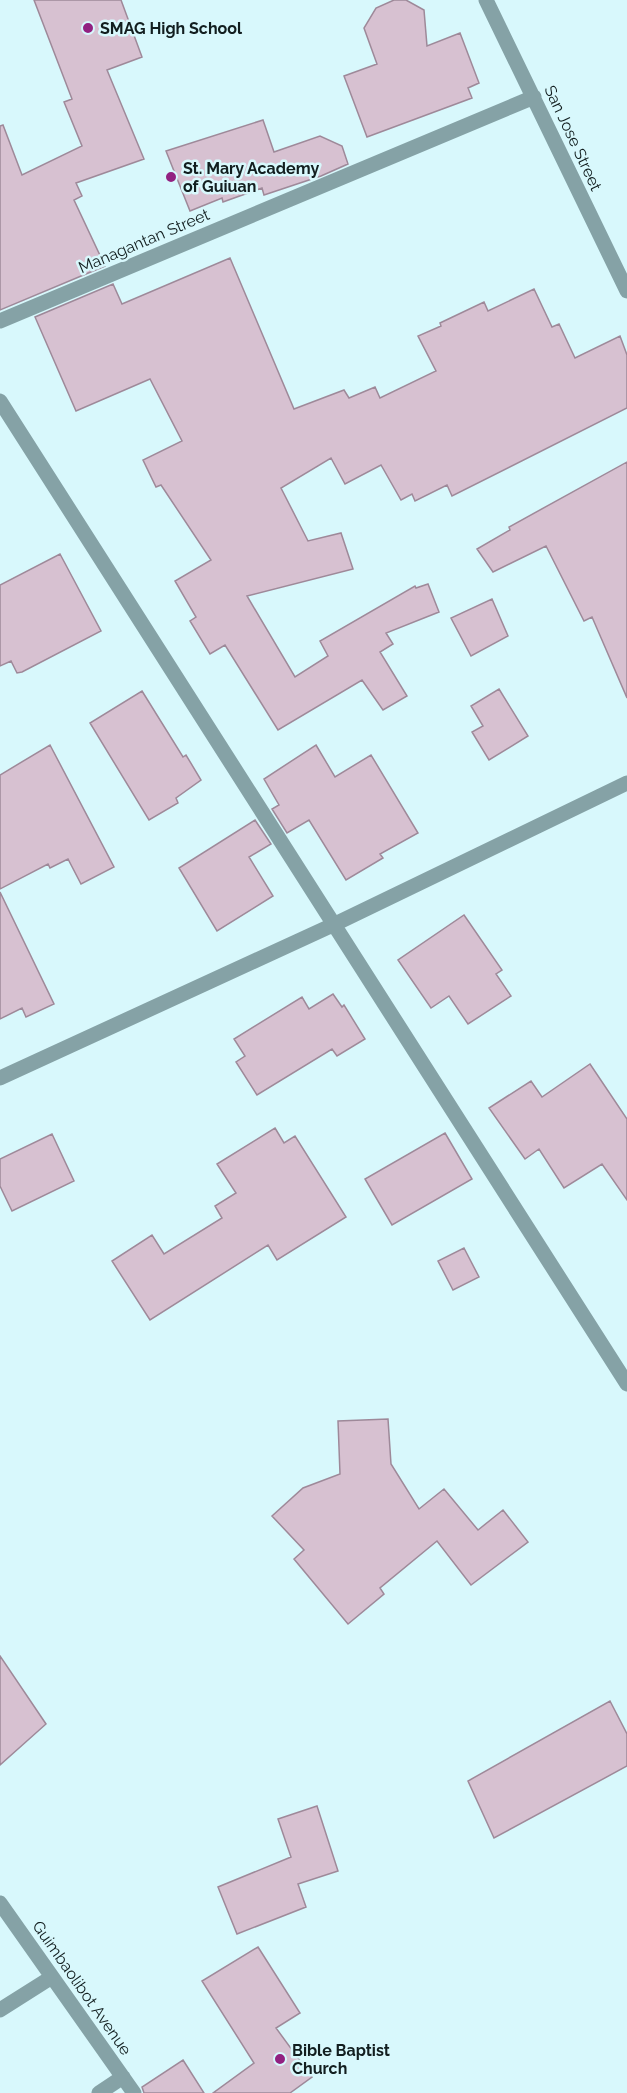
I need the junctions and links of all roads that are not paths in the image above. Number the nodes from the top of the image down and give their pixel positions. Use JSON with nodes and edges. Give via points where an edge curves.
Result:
{"nodes":[{"id":1,"x":486,"y":0,"type":"edge"},
{"id":2,"x":534,"y":97,"type":"junction"},
{"id":3,"x":627,"y":291,"type":"edge"},
{"id":4,"x":0,"y":321,"type":"edge"},
{"id":5,"x":0,"y":401,"type":"edge"},
{"id":6,"x":627,"y":783,"type":"edge"},
{"id":7,"x":335,"y":924,"type":"junction"},
{"id":8,"x":0,"y":1078,"type":"edge"},
{"id":9,"x":627,"y":1384,"type":"edge"},
{"id":10,"x":0,"y":1903,"type":"edge"},
{"id":11,"x":52,"y":1977,"type":"junction"},
{"id":12,"x":0,"y":2010,"type":"edge"},
{"id":13,"x":123,"y":2078,"type":"junction"},
{"id":14,"x":99,"y":2093,"type":"edge"},
{"id":15,"x":134,"y":2093,"type":"edge"}],
"edges":[{"from":1,"to":2,"type":"street","name":"San Jose Street"},
{"from":2,"to":3,"type":"street","name":"San Jose Street"},
{"from":2,"to":4,"type":"street","name":"Managantan Street"},
{"from":5,"to":7,"type":"street"},
{"from":6,"to":7,"type":"street"},
{"from":7,"to":8,"type":"street"},
{"from":7,"to":9,"type":"street"},
{"from":10,"to":11,"type":"street","name":"Guimbaolibot Avenue"},
{"from":11,"to":12,"type":"street"},
{"from":11,"to":13,"type":"street","name":"Guimbaolibot Avenue"},
{"from":13,"to":14,"type":"street"},
{"from":13,"to":15,"type":"street","name":"Guimbaolibot Avenue"}]}
